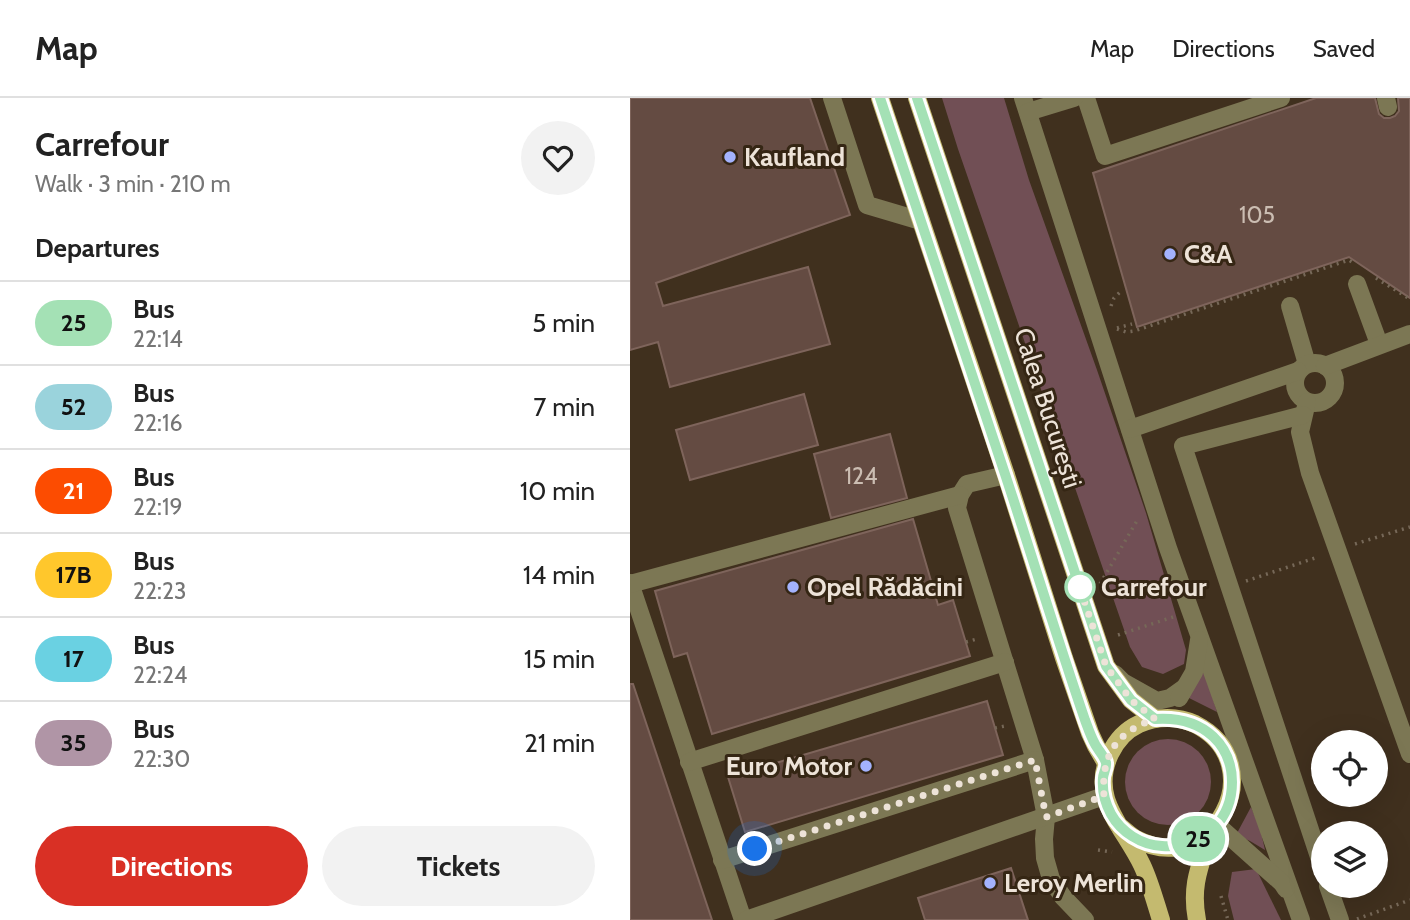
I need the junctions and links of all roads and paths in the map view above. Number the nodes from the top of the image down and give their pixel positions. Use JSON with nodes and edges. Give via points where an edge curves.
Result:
{"nodes":[{"id":1,"x":832,"y":98,"type":"edge"},
{"id":2,"x":880,"y":98,"type":"edge"},
{"id":3,"x":917,"y":98,"type":"edge"},
{"id":4,"x":1074,"y":98,"type":"edge"},
{"id":5,"x":1086,"y":98,"type":"edge"},
{"id":6,"x":1281,"y":98,"type":"edge"},
{"id":7,"x":1025,"y":105,"type":"edge"},
{"id":8,"x":921,"y":221,"type":"junction"},
{"id":9,"x":1362,"y":275,"type":"junction"},
{"id":10,"x":1410,"y":299,"type":"edge"},
{"id":11,"x":1290,"y":306,"type":"dead end"},
{"id":12,"x":1132,"y":324,"type":"dead end"},
{"id":13,"x":1410,"y":334,"type":"edge"},
{"id":14,"x":1379,"y":345,"type":"junction"},
{"id":15,"x":1310,"y":367,"type":"junction"},
{"id":16,"x":1305,"y":408,"type":"junction"},
{"id":17,"x":1130,"y":429,"type":"junction"},
{"id":18,"x":1006,"y":475,"type":"junction"},
{"id":19,"x":960,"y":495,"type":"junction"},
{"id":20,"x":1138,"y":519,"type":"dead end"},
{"id":21,"x":1410,"y":527,"type":"edge"},
{"id":22,"x":1337,"y":550,"type":"junction"},
{"id":23,"x":1099,"y":580,"type":"dead end"},
{"id":24,"x":630,"y":583,"type":"edge"},
{"id":25,"x":1230,"y":586,"type":"junction"},
{"id":26,"x":1179,"y":615,"type":"dead end"},
{"id":27,"x":1118,"y":636,"type":"dead end"},
{"id":28,"x":1199,"y":636,"type":"junction"},
{"id":29,"x":1004,"y":662,"type":"junction"},
{"id":30,"x":1106,"y":666,"type":"junction"},
{"id":31,"x":1184,"y":688,"type":"junction"},
{"id":32,"x":1224,"y":706,"type":"junction"},
{"id":33,"x":1163,"y":718,"type":"junction"},
{"id":34,"x":1216,"y":739,"type":"junction"},
{"id":35,"x":1409,"y":753,"type":"edge"},
{"id":36,"x":1035,"y":760,"type":"junction"},
{"id":37,"x":689,"y":762,"type":"junction"},
{"id":38,"x":1106,"y":763,"type":"junction"},
{"id":39,"x":1231,"y":769,"type":"junction"},
{"id":40,"x":1104,"y":796,"type":"junction"},
{"id":41,"x":1258,"y":801,"type":"junction"},
{"id":42,"x":1046,"y":817,"type":"junction"},
{"id":43,"x":1119,"y":826,"type":"junction"},
{"id":44,"x":1214,"y":828,"type":"junction"},
{"id":45,"x":1311,"y":832,"type":"edge"},
{"id":46,"x":722,"y":860,"type":"junction"},
{"id":47,"x":1221,"y":896,"type":"dead end"},
{"id":48,"x":1332,"y":898,"type":"edge"},
{"id":49,"x":1293,"y":899,"type":"junction"},
{"id":50,"x":1410,"y":900,"type":"edge"},
{"id":51,"x":744,"y":920,"type":"edge"},
{"id":52,"x":1085,"y":920,"type":"edge"},
{"id":53,"x":1161,"y":920,"type":"edge"},
{"id":54,"x":1196,"y":920,"type":"edge"},
{"id":55,"x":1227,"y":920,"type":"edge"},
{"id":56,"x":1301,"y":920,"type":"edge"},
{"id":57,"x":1340,"y":920,"type":"edge"},
{"id":58,"x":1355,"y":920,"type":"edge"}],
"edges":[{"from":1,"to":8,"type":"street","via":[[867,205]]},
{"from":2,"to":8,"type":"main road"},
{"from":3,"to":30,"type":"main road","name":"Calea București"},
{"from":4,"to":7,"type":"street"},
{"from":5,"to":6,"type":"street","via":[[1105,156]]},
{"from":7,"to":17,"type":"street"},
{"from":8,"to":18,"type":"main road"},
{"from":9,"to":10,"type":"path"},
{"from":9,"to":12,"type":"path","via":[[1349,260],[1134,331],[1115,329]]},
{"from":9,"to":14,"type":"street"},
{"from":11,"to":15,"type":"street"},
{"from":13,"to":14,"type":"street"},
{"from":14,"to":15,"type":"street"},
{"from":15,"to":16,"type":"street","via":[[1294,382]]},
{"from":15,"to":16,"type":"street","via":[[1333,375],[1334,389],[1320,403]]},
{"from":15,"to":17,"type":"street"},
{"from":16,"to":22,"type":"street","via":[[1300,432],[1303,447]]},
{"from":16,"to":25,"type":"street","via":[[1183,446]]},
{"from":17,"to":28,"type":"street"},
{"from":18,"to":19,"type":"street","via":[[967,484]]},
{"from":18,"to":38,"type":"main road","via":[[1090,733]]},
{"from":19,"to":24,"type":"street"},
{"from":19,"to":29,"type":"street","via":[[957,508]]},
{"from":20,"to":23,"type":"path","via":[[1100,584]]},
{"from":21,"to":22,"type":"path"},
{"from":22,"to":25,"type":"path"},
{"from":22,"to":35,"type":"street"},
{"from":24,"to":37,"type":"street"},
{"from":25,"to":45,"type":"street"},
{"from":26,"to":27,"type":"path"},
{"from":28,"to":31,"type":"street","via":[[1194,672]]},
{"from":28,"to":32,"type":"street"},
{"from":29,"to":36,"type":"street"},
{"from":29,"to":37,"type":"street"},
{"from":30,"to":31,"type":"street","via":[[1123,682],[1157,701]]},
{"from":30,"to":33,"type":"main road","name":"Calea București","via":[[1131,700]]},
{"from":31,"to":33,"type":"street","via":[[1175,707]]},
{"from":32,"to":34,"type":"street","via":[[1225,723]]},
{"from":32,"to":41,"type":"street"},
{"from":33,"to":34,"type":"main road","name":"Calea București","via":[[1188,721]]},
{"from":33,"to":38,"type":"main road","via":[[1139,724],[1124,734]]},
{"from":34,"to":39,"type":"main road"},
{"from":36,"to":42,"type":"street"},
{"from":36,"to":46,"type":"street"},
{"from":37,"to":46,"type":"street"},
{"from":38,"to":40,"type":"main road"},
{"from":39,"to":41,"type":"street"},
{"from":39,"to":44,"type":"main road","via":[[1232,792]]},
{"from":40,"to":42,"type":"street"},
{"from":40,"to":43,"type":"main road"},
{"from":41,"to":49,"type":"street"},
{"from":42,"to":51,"type":"street"},
{"from":42,"to":52,"type":"street","via":[[1045,858],[1051,879]]},
{"from":43,"to":44,"type":"main road","via":[[1154,846],[1175,847],[1194,842]]},
{"from":43,"to":53,"type":"main road","via":[[1150,882]]},
{"from":44,"to":49,"type":"street","via":[[1282,883]]},
{"from":44,"to":54,"type":"main road","via":[[1194,886]]},
{"from":46,"to":51,"type":"street"},
{"from":47,"to":55,"type":"path"},
{"from":48,"to":57,"type":"street"},
{"from":49,"to":56,"type":"street"},
{"from":50,"to":58,"type":"path"}]}
